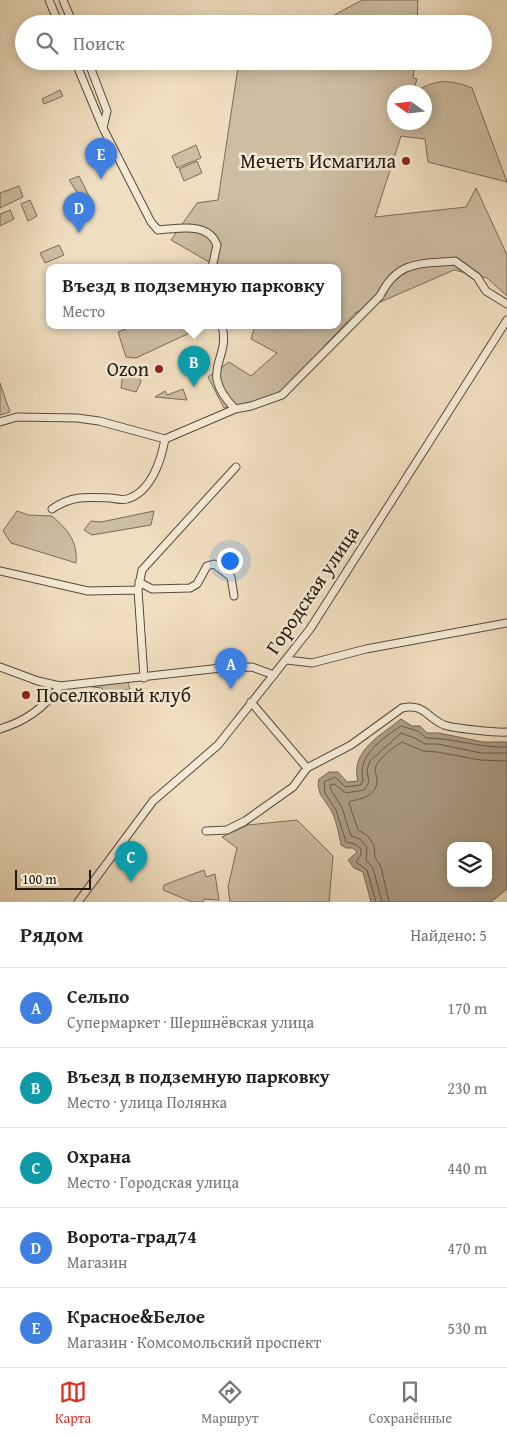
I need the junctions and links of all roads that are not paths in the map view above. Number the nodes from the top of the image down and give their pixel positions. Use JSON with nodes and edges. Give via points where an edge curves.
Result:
{"nodes":[{"id":1,"x":49,"y":0,"type":"edge"},
{"id":2,"x":63,"y":0,"type":"edge"},
{"id":3,"x":55,"y":15,"type":"edge"},
{"id":4,"x":69,"y":15,"type":"edge"},
{"id":5,"x":79,"y":70,"type":"edge"},
{"id":6,"x":92,"y":70,"type":"edge"},
{"id":7,"x":106,"y":104,"type":"junction"},
{"id":8,"x":95,"y":109,"type":"junction"},
{"id":9,"x":103,"y":128,"type":"junction"},
{"id":10,"x":213,"y":264,"type":"edge"},
{"id":11,"x":507,"y":304,"type":"edge"},
{"id":12,"x":507,"y":320,"type":"edge"},
{"id":13,"x":223,"y":329,"type":"edge"},
{"id":14,"x":235,"y":409,"type":"junction"},
{"id":15,"x":0,"y":422,"type":"edge"},
{"id":16,"x":165,"y":439,"type":"junction"},
{"id":17,"x":236,"y":467,"type":"dead end"},
{"id":18,"x":52,"y":509,"type":"dead end"},
{"id":19,"x":0,"y":571,"type":"edge"},
{"id":20,"x":139,"y":582,"type":"junction"},
{"id":21,"x":138,"y":590,"type":"junction"},
{"id":22,"x":234,"y":596,"type":"dead end"},
{"id":23,"x":507,"y":623,"type":"edge"},
{"id":24,"x":287,"y":660,"type":"junction"},
{"id":25,"x":0,"y":667,"type":"edge"},
{"id":26,"x":274,"y":675,"type":"junction"},
{"id":27,"x":144,"y":678,"type":"junction"},
{"id":28,"x":60,"y":686,"type":"junction"},
{"id":29,"x":251,"y":702,"type":"junction"},
{"id":30,"x":0,"y":729,"type":"edge"},
{"id":31,"x":507,"y":732,"type":"edge"},
{"id":32,"x":307,"y":768,"type":"junction"},
{"id":33,"x":206,"y":831,"type":"dead end"},
{"id":34,"x":78,"y":902,"type":"edge"}],
"edges":[{"from":1,"to":3,"type":"street"},
{"from":2,"to":4,"type":"street"},
{"from":5,"to":8,"type":"street"},
{"from":6,"to":7,"type":"street"},
{"from":7,"to":8,"type":"street","via":[[102,110]]},
{"from":7,"to":9,"type":"street","via":[[107,117]]},
{"from":8,"to":9,"type":"street"},
{"from":9,"to":10,"type":"street","via":[[151,222],[158,230],[188,226],[209,234],[217,245]]},
{"from":11,"to":14,"type":"street","via":[[486,291],[477,277],[455,261],[412,264],[388,279],[380,296],[282,395]]},
{"from":12,"to":24,"type":"street","name":"Городская улица"},
{"from":13,"to":14,"type":"street","via":[[216,364],[218,387]]},
{"from":14,"to":16,"type":"street"},
{"from":15,"to":16,"type":"street","via":[[17,417],[77,418]]},
{"from":16,"to":18,"type":"street","via":[[157,467],[144,488],[127,499],[79,497],[64,500]]},
{"from":17,"to":20,"type":"street","via":[[142,570]]},
{"from":19,"to":21,"type":"street","via":[[88,591]]},
{"from":20,"to":21,"type":"street"},
{"from":20,"to":22,"type":"street","via":[[152,589],[190,588],[197,584],[207,566],[214,564],[232,580]]},
{"from":21,"to":27,"type":"street"},
{"from":23,"to":24,"type":"street","via":[[312,662]]},
{"from":24,"to":26,"type":"street","name":"Городская улица"},
{"from":25,"to":28,"type":"street"},
{"from":26,"to":27,"type":"street","via":[[246,667]]},
{"from":26,"to":29,"type":"street","name":"Городская улица"},
{"from":27,"to":28,"type":"street"},
{"from":28,"to":30,"type":"street","via":[[40,709]]},
{"from":29,"to":32,"type":"street"},
{"from":29,"to":34,"type":"street","name":"Городская улица","via":[[218,745],[153,801]]},
{"from":31,"to":32,"type":"street","via":[[444,725],[424,710],[412,706],[402,708],[351,746]]},
{"from":32,"to":33,"type":"street","via":[[293,788],[245,821],[227,830]]}]}
